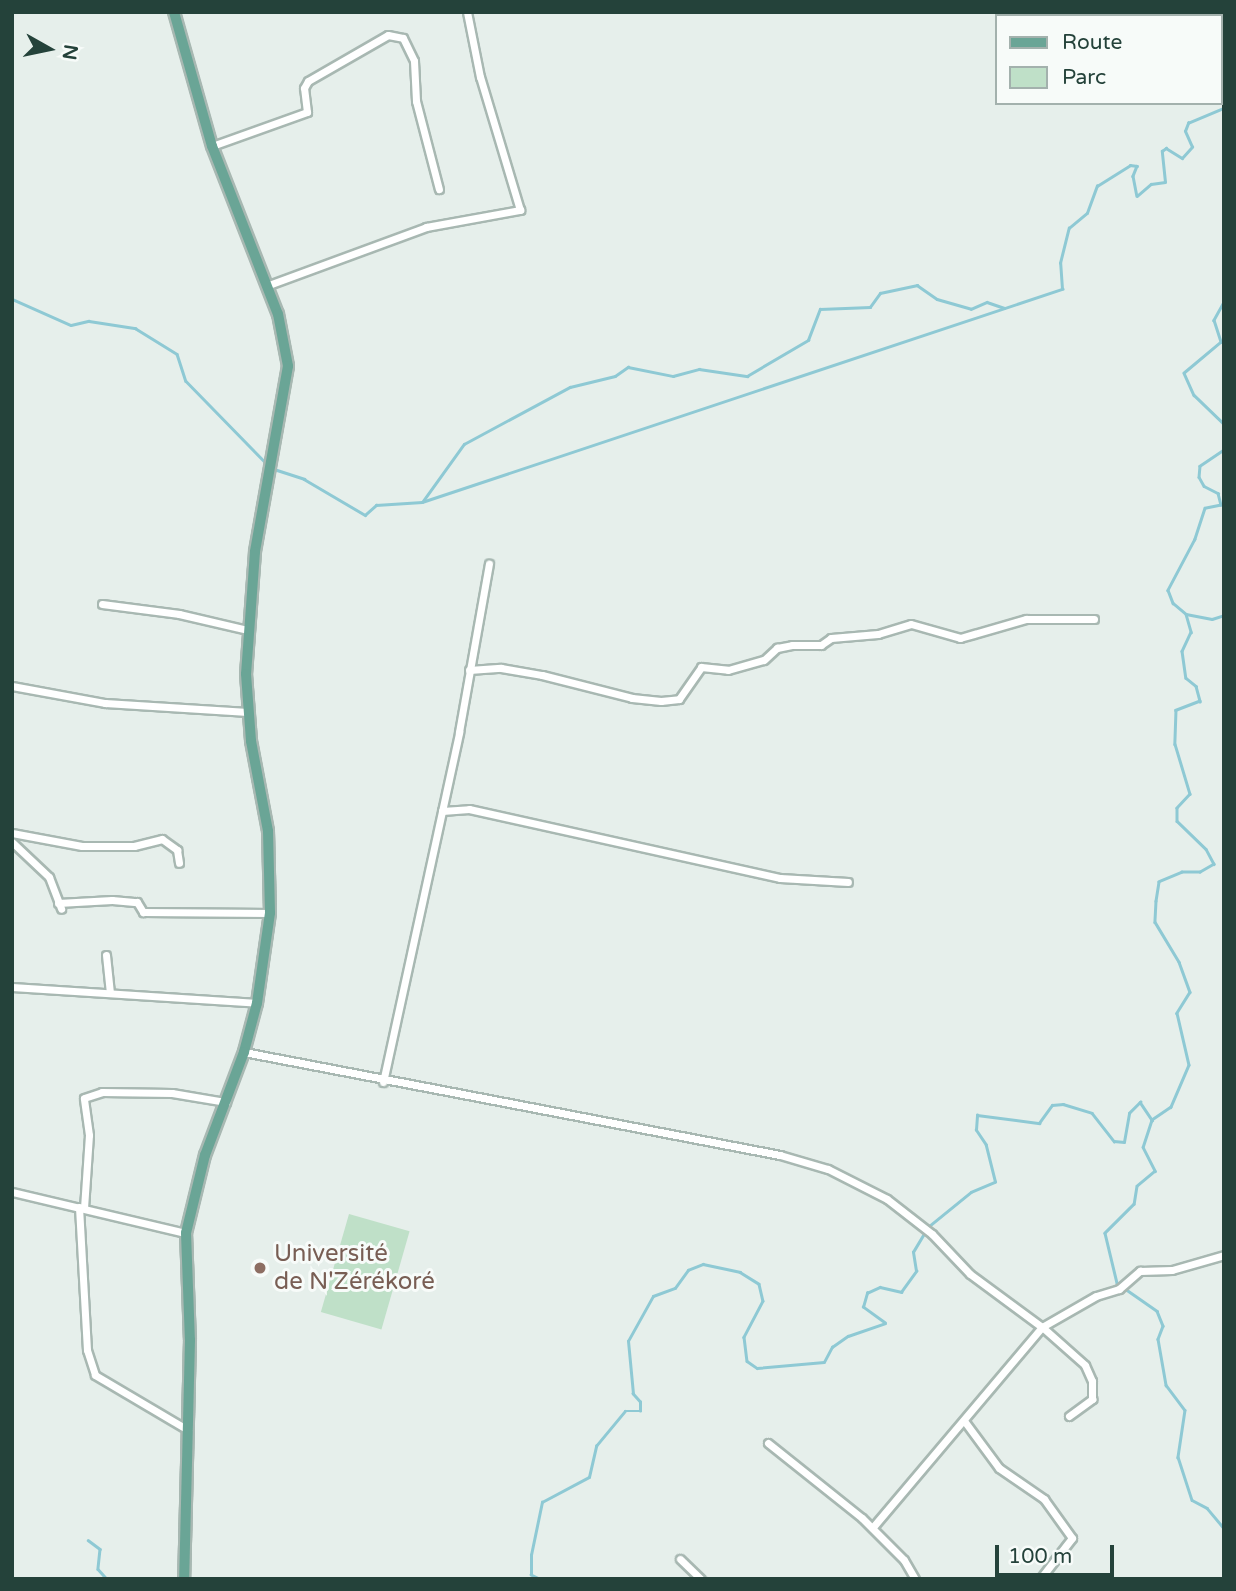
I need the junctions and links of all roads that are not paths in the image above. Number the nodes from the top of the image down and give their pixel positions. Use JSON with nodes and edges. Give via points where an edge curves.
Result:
{"nodes":[{"id":1,"x":174,"y":12,"type":"edge"},
{"id":2,"x":467,"y":12,"type":"edge"},
{"id":3,"x":212,"y":146,"type":"junction"},
{"id":4,"x":439,"y":189,"type":"dead end"},
{"id":5,"x":266,"y":286,"type":"junction"},
{"id":6,"x":489,"y":564,"type":"dead end"},
{"id":7,"x":102,"y":604,"type":"dead end"},
{"id":8,"x":1094,"y":619,"type":"dead end"},
{"id":9,"x":248,"y":630,"type":"junction"},
{"id":10,"x":469,"y":670,"type":"junction"},
{"id":11,"x":12,"y":687,"type":"edge"},
{"id":12,"x":248,"y":712,"type":"junction"},
{"id":13,"x":442,"y":811,"type":"junction"},
{"id":14,"x":12,"y":833,"type":"edge"},
{"id":15,"x":12,"y":842,"type":"edge"},
{"id":16,"x":179,"y":863,"type":"dead end"},
{"id":17,"x":848,"y":882,"type":"dead end"},
{"id":18,"x":270,"y":913,"type":"junction"},
{"id":19,"x":106,"y":955,"type":"dead end"},
{"id":20,"x":12,"y":987,"type":"edge"},
{"id":21,"x":110,"y":993,"type":"junction"},
{"id":22,"x":257,"y":1003,"type":"junction"},
{"id":23,"x":244,"y":1052,"type":"junction"},
{"id":24,"x":383,"y":1082,"type":"junction"},
{"id":25,"x":226,"y":1102,"type":"junction"},
{"id":26,"x":12,"y":1192,"type":"edge"},
{"id":27,"x":81,"y":1207,"type":"junction"},
{"id":28,"x":186,"y":1233,"type":"junction"},
{"id":29,"x":1224,"y":1255,"type":"edge"},
{"id":30,"x":1042,"y":1327,"type":"junction"},
{"id":31,"x":1069,"y":1416,"type":"dead end"},
{"id":32,"x":965,"y":1422,"type":"junction"},
{"id":33,"x":188,"y":1430,"type":"junction"},
{"id":34,"x":768,"y":1443,"type":"dead end"},
{"id":35,"x":872,"y":1528,"type":"junction"},
{"id":36,"x":680,"y":1559,"type":"dead end"},
{"id":37,"x":184,"y":1579,"type":"edge"},
{"id":38,"x":701,"y":1579,"type":"edge"},
{"id":39,"x":915,"y":1579,"type":"edge"},
{"id":40,"x":1040,"y":1579,"type":"edge"}],
"edges":[{"from":1,"to":3,"type":"main road"},
{"from":2,"to":5,"type":"street","via":[[480,77],[520,210],[426,226]]},
{"from":3,"to":4,"type":"street","via":[[307,112],[303,88],[308,81],[388,35],[403,38],[414,61],[416,101]]},
{"from":3,"to":5,"type":"main road"},
{"from":5,"to":9,"type":"main road","via":[[278,314],[288,366]]},
{"from":6,"to":10,"type":"street"},
{"from":7,"to":9,"type":"street","via":[[179,614]]},
{"from":8,"to":10,"type":"street","via":[[1026,619],[960,638],[911,624],[878,634],[831,638],[821,645],[792,645],[778,648],[764,660],[728,670],[701,667],[679,699],[661,701],[529,672]]},
{"from":9,"to":12,"type":"main road"},
{"from":10,"to":13,"type":"street"},
{"from":11,"to":12,"type":"street","via":[[105,703]]},
{"from":12,"to":18,"type":"main road","via":[[268,831]]},
{"from":13,"to":17,"type":"street","via":[[469,809],[780,878]]},
{"from":13,"to":24,"type":"street"},
{"from":14,"to":16,"type":"street","via":[[82,846],[134,846],[162,839],[177,850]]},
{"from":15,"to":18,"type":"street","via":[[49,877],[59,906],[113,900],[137,902],[143,912]]},
{"from":18,"to":22,"type":"main road"},
{"from":19,"to":21,"type":"street"},
{"from":20,"to":21,"type":"street"},
{"from":21,"to":22,"type":"street"},
{"from":22,"to":23,"type":"main road"},
{"from":23,"to":24,"type":"street"},
{"from":23,"to":25,"type":"main road"},
{"from":24,"to":30,"type":"street","via":[[780,1155],[828,1169],[887,1199],[932,1234],[970,1274]]},
{"from":25,"to":27,"type":"street","via":[[172,1093],[102,1092],[84,1098],[89,1135]]},
{"from":25,"to":28,"type":"main road","via":[[199,1175]]},
{"from":26,"to":27,"type":"street"},
{"from":27,"to":28,"type":"street"},
{"from":27,"to":33,"type":"street","via":[[87,1350],[95,1375]]},
{"from":28,"to":33,"type":"main road"},
{"from":29,"to":30,"type":"street","via":[[1172,1270],[1140,1271],[1123,1286]]},
{"from":30,"to":31,"type":"street","via":[[1085,1365],[1092,1381],[1091,1399]]},
{"from":30,"to":32,"type":"street"},
{"from":32,"to":35,"type":"street"},
{"from":32,"to":40,"type":"street","via":[[999,1468],[1044,1499],[1072,1538]]},
{"from":33,"to":37,"type":"main road"},
{"from":34,"to":35,"type":"street"},
{"from":35,"to":39,"type":"street","via":[[904,1560]]},
{"from":36,"to":38,"type":"street"}]}
